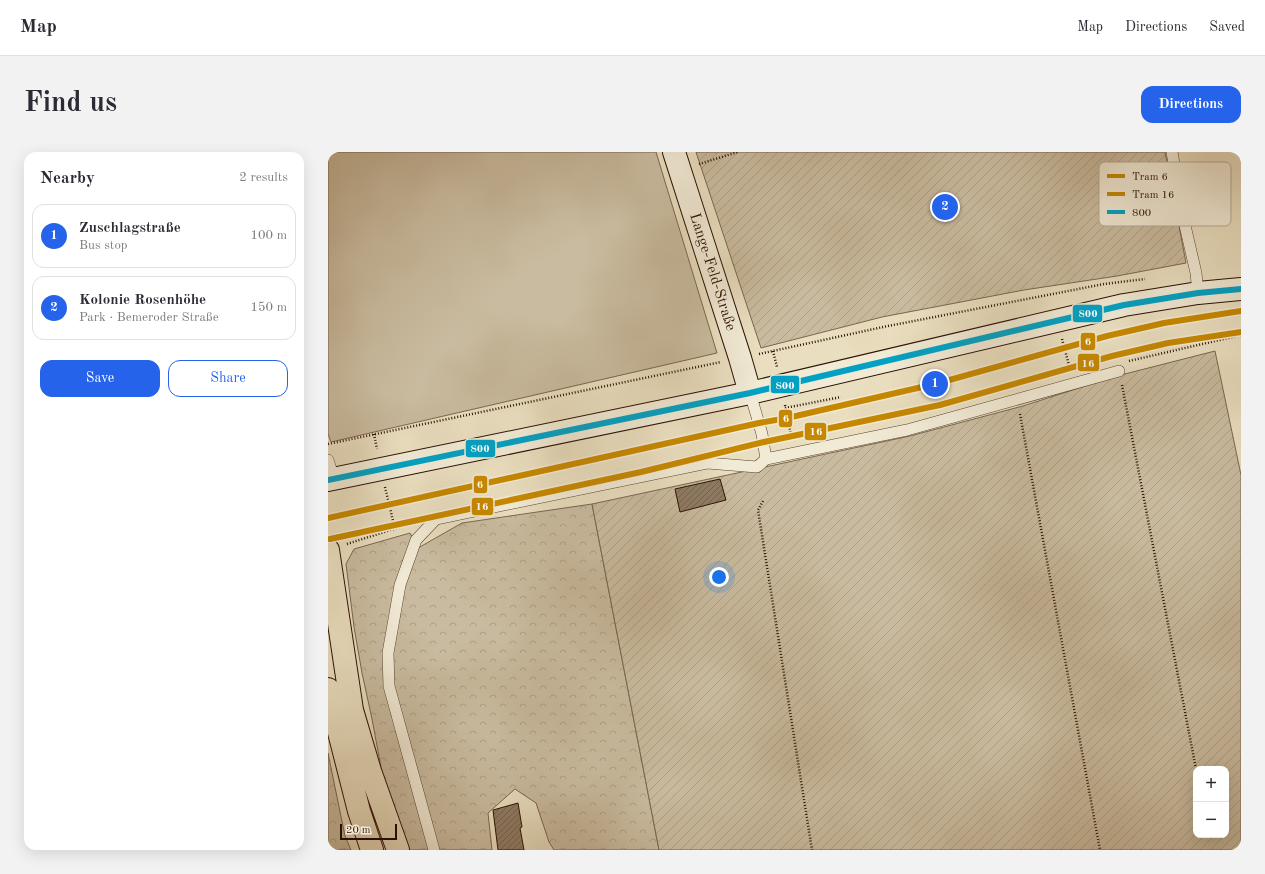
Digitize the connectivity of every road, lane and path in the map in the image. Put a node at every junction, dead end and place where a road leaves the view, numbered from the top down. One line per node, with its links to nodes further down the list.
1 (738, 152): 3 (path)
2 (1172, 152): 4 (lane)
3 (676, 161): 10 (main road, Lange-Feld-Straße)
4 (1174, 162)
5 (1185, 226): 8 (lane)
6 (1147, 279): 10 (path)
7 (1241, 289): 8 (main road)
8 (1198, 293): 12 (main road)
9 (1241, 335): 11 (path)
10 (740, 358): 12 (main road, Lange-Feld-Straße); 18 (path)
11 (1119, 371): 14 (lane); 25 (path)
12 (750, 393): 19 (lane); 20 (main road)
13 (841, 397): 15 (path)
14 (1017, 400): 19 (lane); 30 (path)
15 (785, 408)
16 (849, 424): 17 (path)
17 (791, 436)
18 (328, 444)
19 (766, 459): 22 (lane)
20 (330, 473)
21 (763, 501): 29 (path)
22 (436, 519): 23 (path); 28 (lane)
23 (328, 550): 27 (highway)
24 (328, 689): 26 (highway)
25 (1195, 766)
26 (372, 850)
27 (398, 850)
28 (434, 850)
29 (812, 850)
30 (1100, 850)

